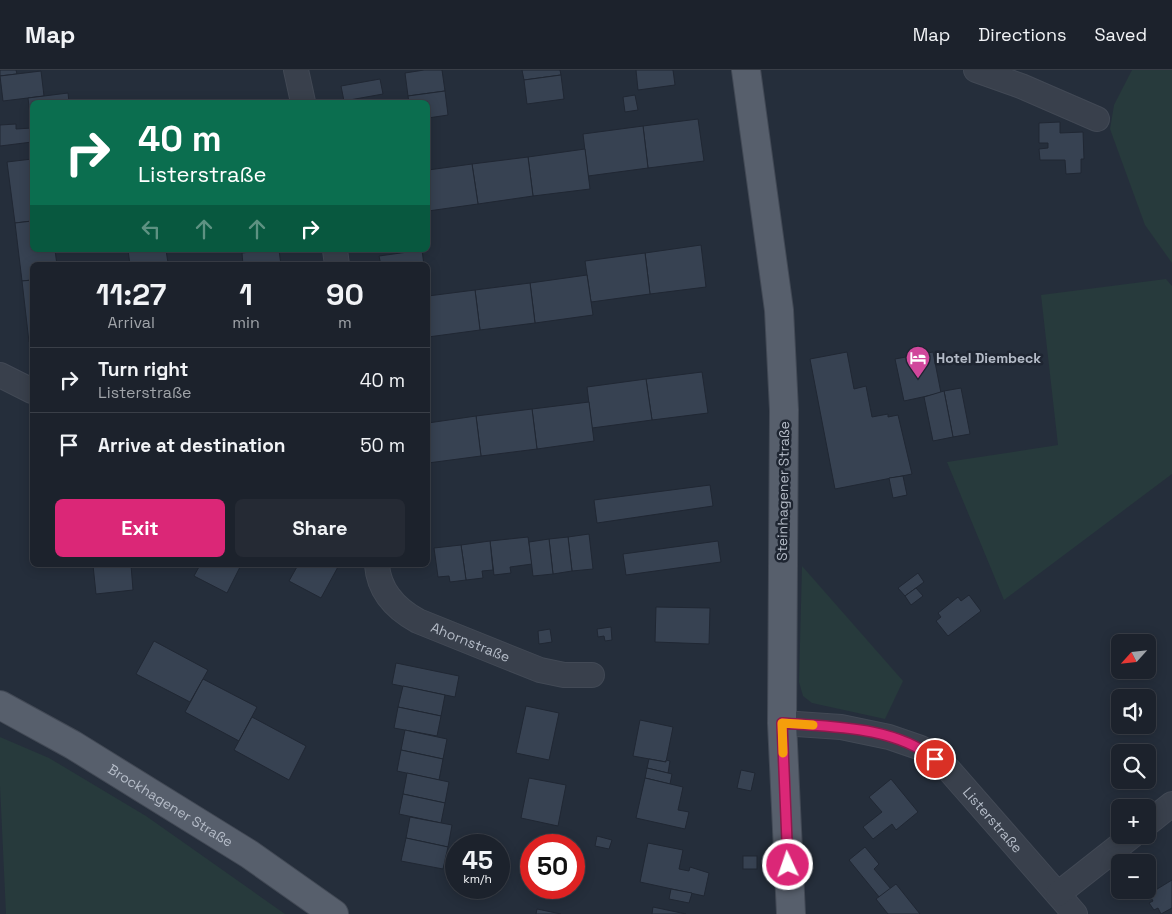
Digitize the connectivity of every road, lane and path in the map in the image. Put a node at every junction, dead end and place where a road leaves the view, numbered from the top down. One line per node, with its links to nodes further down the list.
1 (296, 70): 4 (street)
2 (746, 70): 11 (main road, Steinhagener Straße)
3 (976, 70): 5 (street)
4 (303, 100)
5 (1097, 119)
6 (0, 375): 7 (street)
7 (30, 390)
8 (378, 567): 9 (street, Ahornstraße)
9 (592, 675)
10 (0, 704): 16 (main road, Brockhagener Straße)
11 (782, 723): 15 (street, Listerstraße); 17 (main road, Steinhagener Straße)
12 (1172, 804): 13 (street)
13 (1156, 817)
14 (1122, 844): 15 (street)
15 (1058, 894): 18 (street, Listerstraße)
16 (334, 914)
17 (791, 914)
18 (1075, 914)

